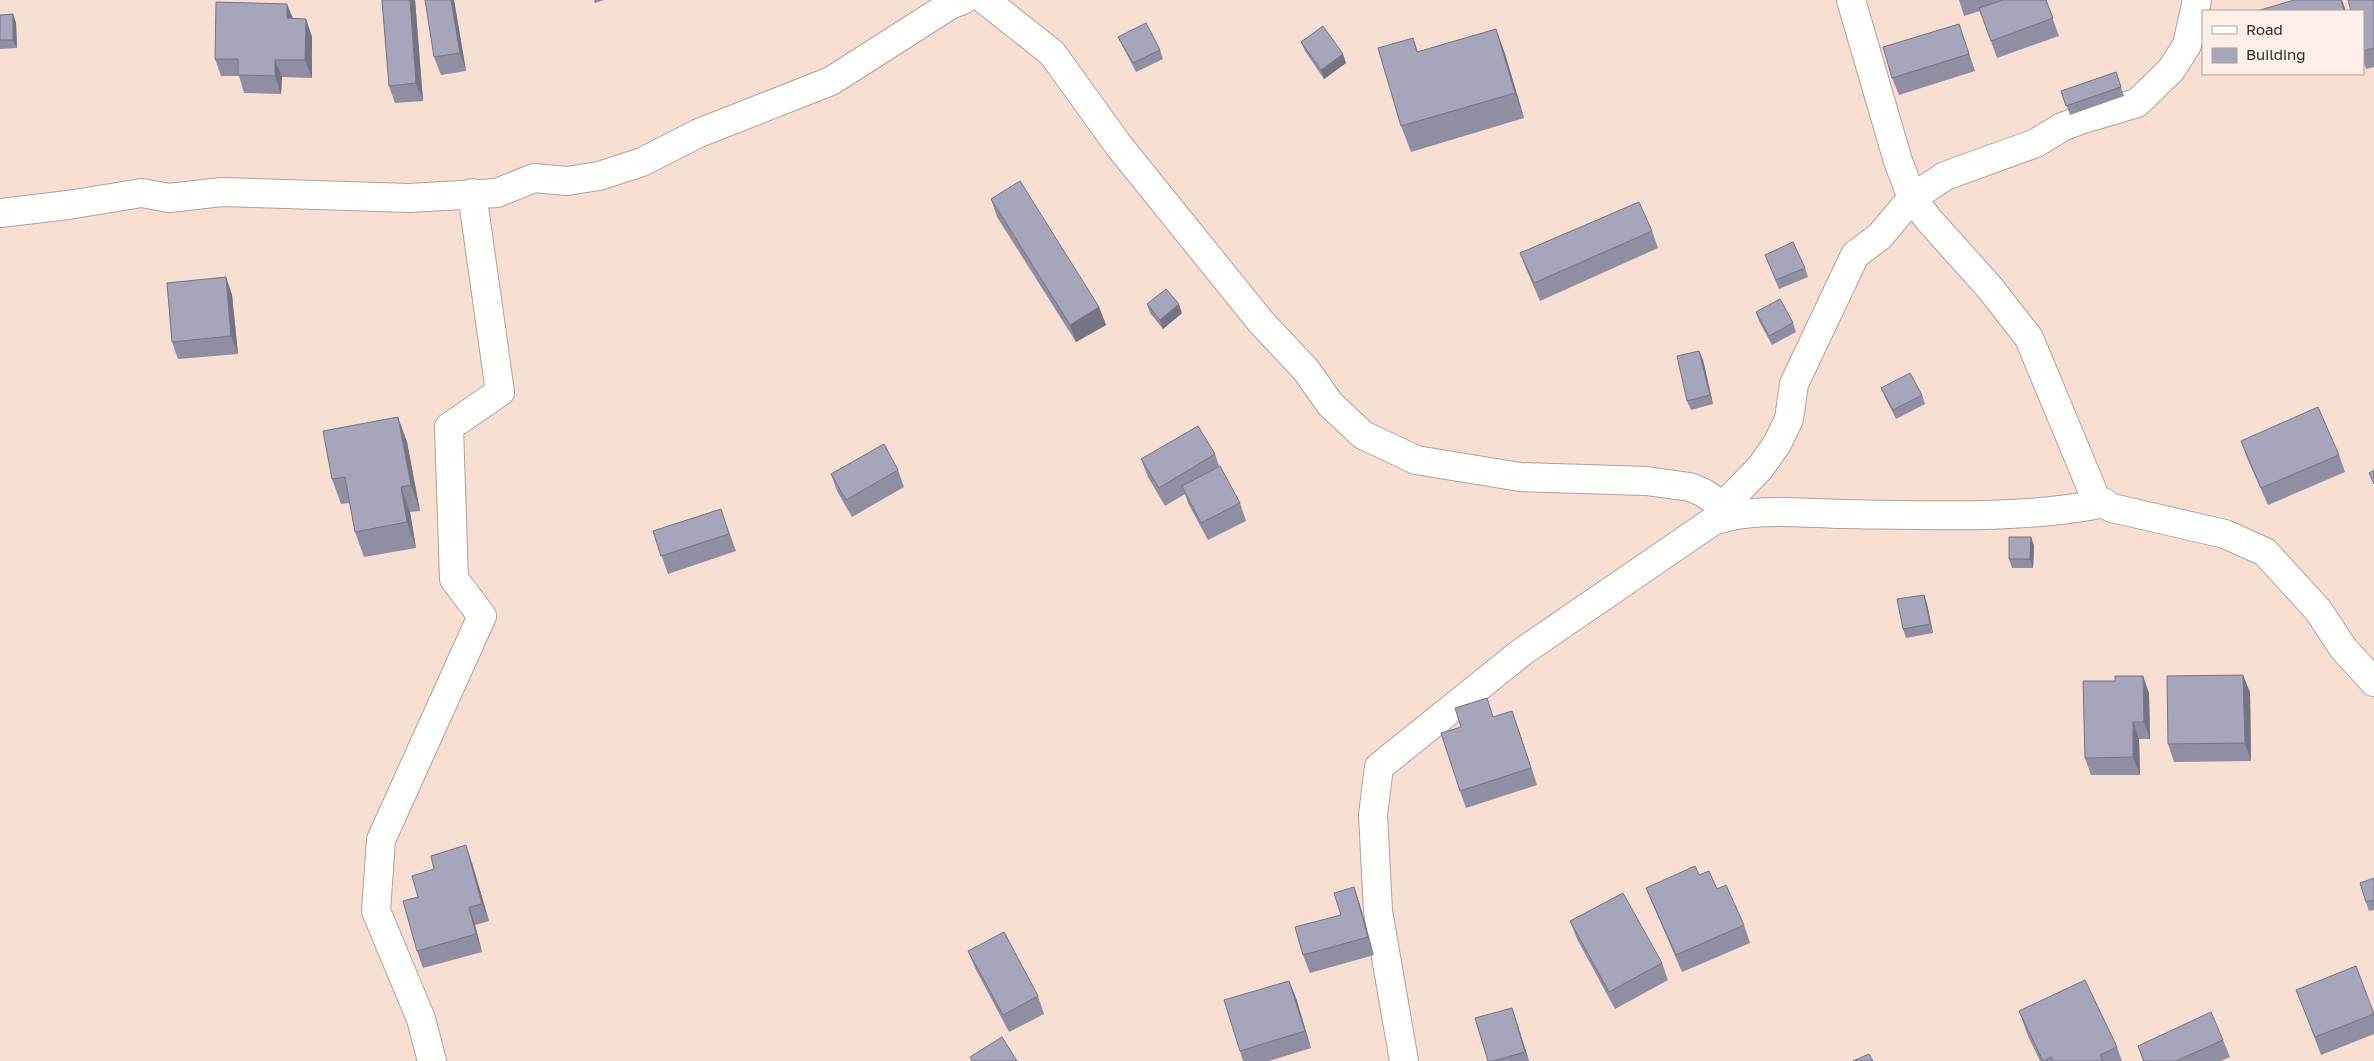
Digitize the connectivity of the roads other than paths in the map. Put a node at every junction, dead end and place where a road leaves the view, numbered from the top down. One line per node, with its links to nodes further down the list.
1 (963, 0): 5 (street)
2 (986, 0): 9 (street)
3 (1851, 0): 6 (street)
4 (2197, 0): 6 (street)
5 (472, 193): 7 (street); 11 (street)
6 (1912, 198): 8 (street); 9 (street)
7 (0, 213)
8 (2105, 503): 9 (street); 10 (street)
9 (1726, 511): 12 (street)
10 (2374, 682)
11 (432, 1061)
12 (1404, 1061)

